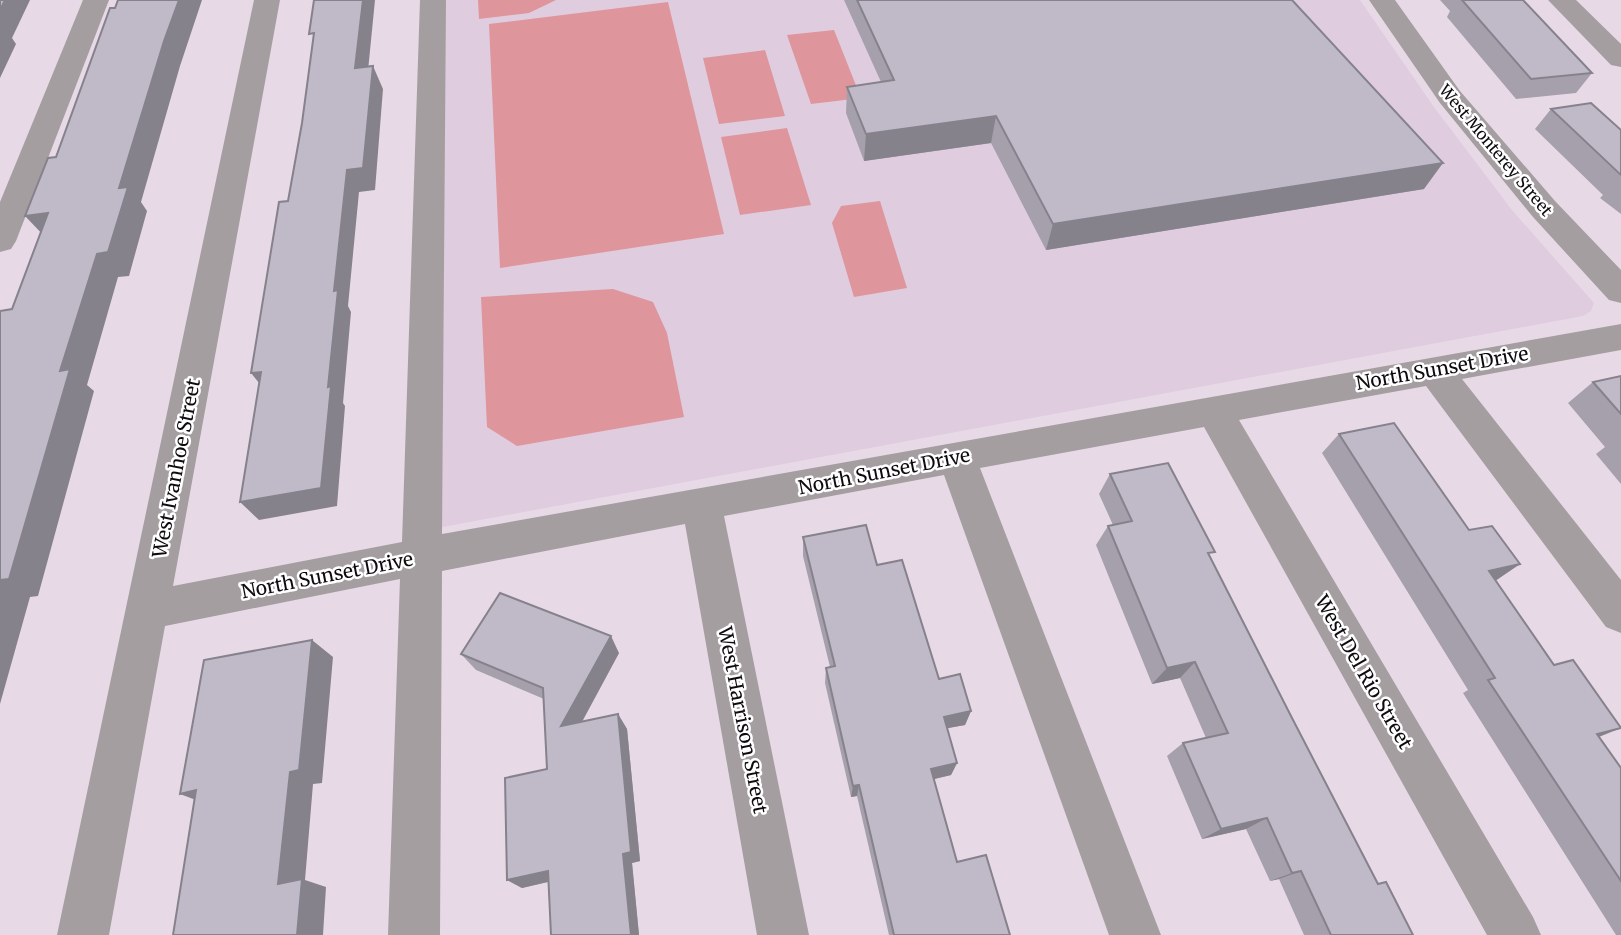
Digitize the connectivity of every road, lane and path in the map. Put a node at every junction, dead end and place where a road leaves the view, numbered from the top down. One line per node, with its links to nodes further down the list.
1 (96, 0): 7 (street)
2 (267, 0): 15 (street, West Ivanhoe Street)
3 (433, 0): 14 (street)
4 (1382, 0): 8 (street, West Monterey Street)
5 (1561, 0): 6 (street)
6 (1621, 59)
7 (0, 241)
8 (1621, 292)
9 (1621, 337): 10 (street, North Sunset Drive)
10 (1434, 370): 11 (street, North Sunset Drive); 16 (street)
11 (1213, 409): 12 (street, North Sunset Drive); 21 (street, West Del Rio Street)
12 (957, 457): 13 (street, North Sunset Drive); 20 (street)
13 (702, 505): 14 (street, North Sunset Drive); 19 (street, West Harrison Street)
14 (420, 556): 15 (street, North Sunset Drive); 18 (street)
15 (149, 610): 17 (street, West Ivanhoe Street)
16 (1621, 613)
17 (83, 935)
18 (414, 935)
19 (783, 935)
20 (1135, 935)
21 (1515, 935)

